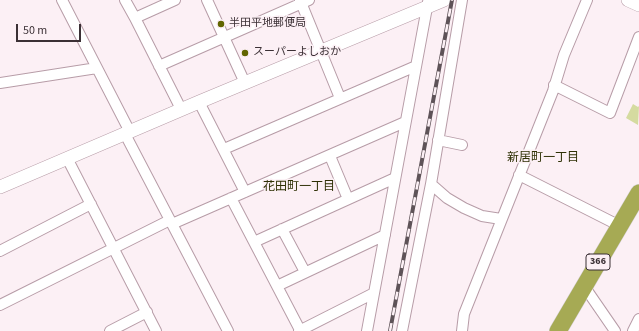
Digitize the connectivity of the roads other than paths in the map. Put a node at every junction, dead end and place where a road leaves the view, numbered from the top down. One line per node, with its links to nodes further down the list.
1 (62, 0): 18 (street)
2 (125, 0): 12 (street)
3 (175, 0): 12 (street)
4 (207, 0): 13 (street)
5 (444, 0): 10 (street)
6 (462, 0): 27 (street)
7 (587, 0): 21 (street)
8 (628, 0): 11 (street)
9 (303, 1): 13 (street); 15 (street)
10 (428, 3): 15 (street); 17 (street)
11 (639, 5)
12 (135, 18): 16 (street)
13 (224, 37): 16 (street); 19 (street)
14 (639, 37): 21 (street)
15 (321, 52): 19 (street); 22 (street)
16 (159, 66): 24 (street)
17 (416, 66): 22 (street); 25 (street)
18 (97, 68): 20 (street); 26 (street)
19 (244, 83): 23 (street)
20 (0, 84)
21 (554, 86): 32 (street)
22 (340, 98): 29 (street)
23 (199, 102): 24 (street); 29 (street)
24 (181, 109): 26 (street)
25 (405, 122): 30 (street); 33 (street)
26 (128, 133): 31 (street); 42 (street)
27 (438, 140): 28 (street); 34 (street)
28 (462, 145)
29 (224, 149): 36 (street)
30 (330, 156): 36 (street); 39 (street)
31 (67, 158): 35 (street); 40 (street)
32 (519, 175): 41 (street); 43 (street)
33 (395, 178): 39 (street); 45 (street)
34 (430, 184): 41 (street); 61 (street)
35 (0, 187)
36 (245, 192): 38 (street)
37 (639, 193): 43 (highway, 366)
38 (231, 198): 42 (street); 46 (street)
39 (348, 199): 44 (street)
40 (91, 204): 47 (street); 48 (street)
41 (501, 219): 62 (street)
42 (171, 222): 47 (street); 58 (street)
43 (620, 226): 51 (highway, 366)
44 (282, 229): 46 (street); 49 (street)
45 (385, 235): 49 (street); 52 (street)
46 (254, 242): 50 (street)
47 (114, 248): 53 (street); 54 (street)
48 (0, 251)
49 (305, 272): 50 (street)
50 (277, 286): 59 (street)
51 (584, 286): 63 (highway, 366); 64 (street)
52 (374, 293): 59 (street); 60 (street)
53 (0, 305)
54 (147, 312): 56 (street); 57 (street)
55 (639, 319): 65 (street)
56 (110, 331)
57 (156, 331)
58 (228, 331)
59 (300, 331)
60 (367, 331)
61 (402, 331)
62 (462, 331)
63 (558, 331)
64 (615, 331)
65 (633, 331)

